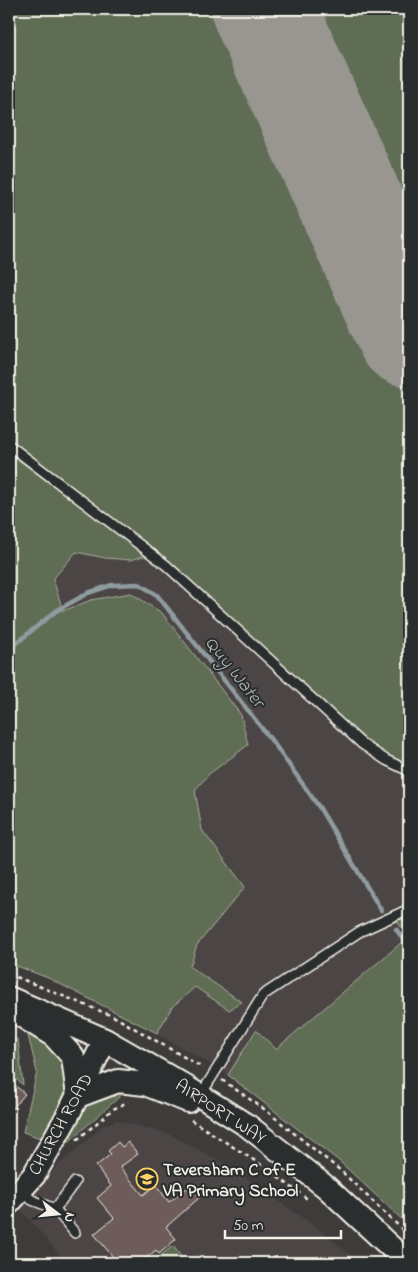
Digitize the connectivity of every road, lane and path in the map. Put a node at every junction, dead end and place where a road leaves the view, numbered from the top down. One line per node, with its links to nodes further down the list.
1 (9, 444): 2 (lane)
2 (409, 772)
3 (409, 909): 8 (lane)
4 (9, 998): 6 (street, AIRPORT WAY)
5 (9, 1008): 7 (street)
6 (105, 1040): 7 (street, CHURCH ROAD); 8 (street, AIRPORT WAY)
7 (78, 1096): 11 (street); 14 (street, CHURCH ROAD)
8 (200, 1096): 11 (street, AIRPORT WAY)
9 (132, 1100): 12 (path)
10 (185, 1116): 15 (path)
11 (248, 1126): 18 (street, AIRPORT WAY)
12 (72, 1144)
13 (74, 1182): 16 (lane)
14 (14, 1196): 16 (lane)
15 (318, 1206)
16 (55, 1210): 17 (lane)
17 (75, 1233)
18 (408, 1263)

